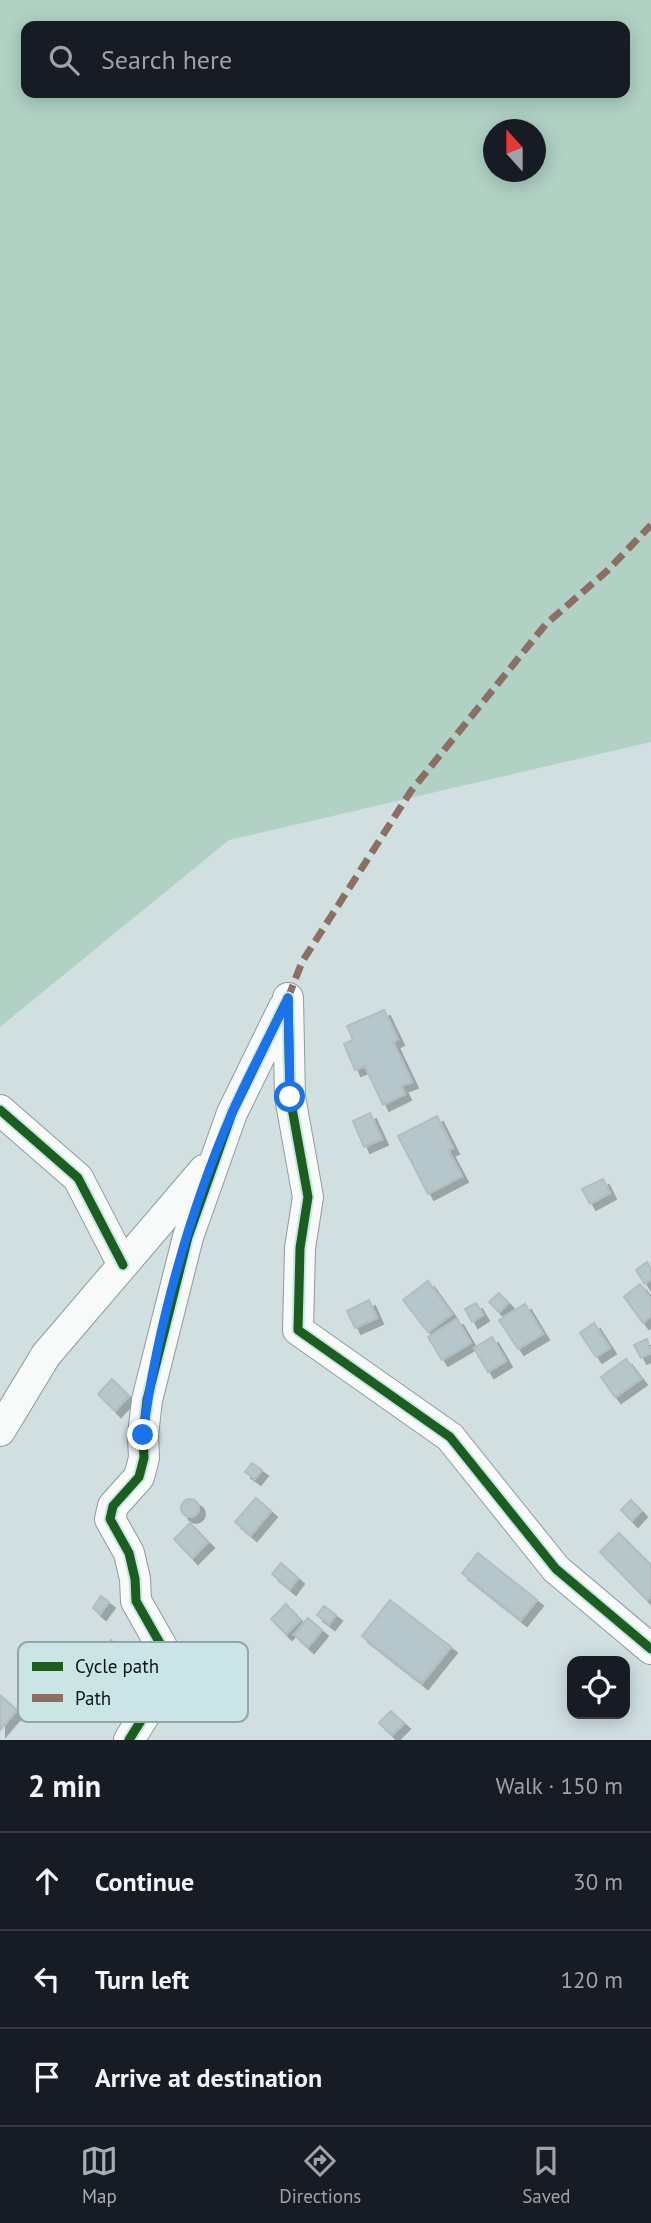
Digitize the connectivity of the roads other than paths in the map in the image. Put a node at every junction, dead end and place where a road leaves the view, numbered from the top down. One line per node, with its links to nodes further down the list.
1 (0, 1110): 3 (street)
2 (216, 1156): 3 (street); 5 (street); 6 (street)
3 (123, 1265): 4 (street)
4 (0, 1431)
5 (159, 1642)
6 (651, 1649)
7 (140, 1722): 8 (street)
8 (129, 1740)

